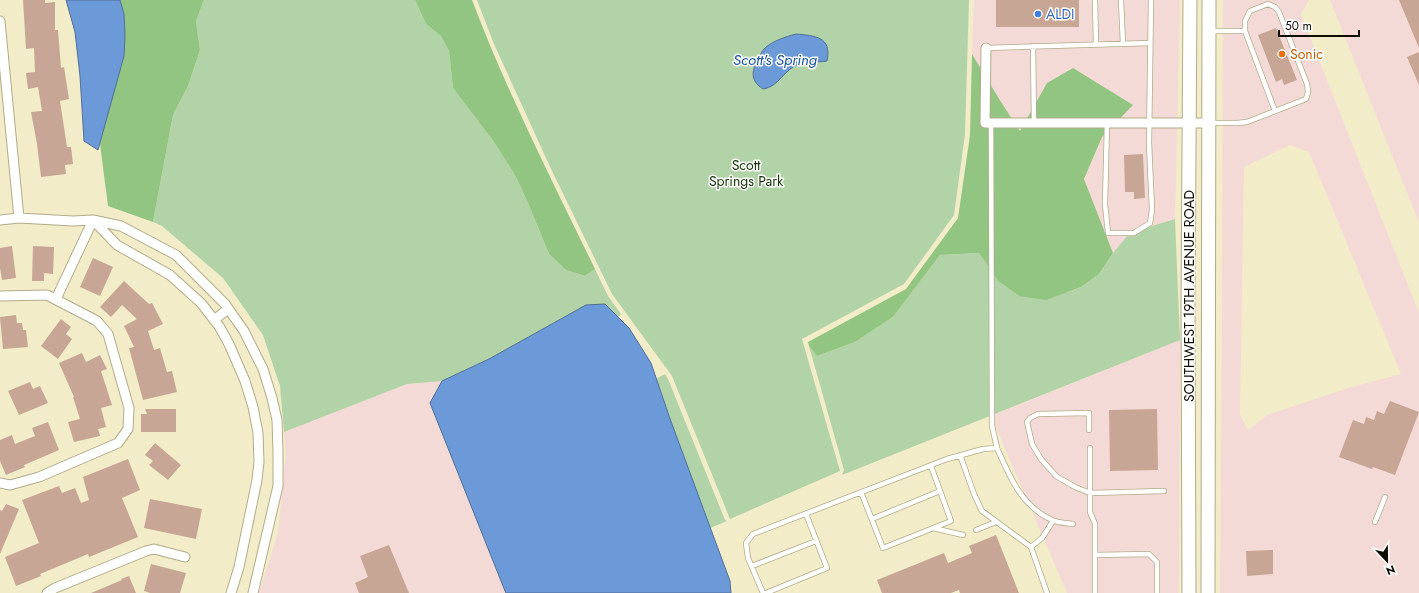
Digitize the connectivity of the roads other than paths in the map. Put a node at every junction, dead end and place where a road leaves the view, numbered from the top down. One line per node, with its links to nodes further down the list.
1 (1095, 0): 11 (lane)
2 (1121, 0): 9 (lane)
3 (1150, 0): 10 (lane)
4 (1190, 0): 20 (main road, SOUTHWEST 19TH AVENUE ROAD)
5 (1209, 0): 7 (main road, SOUTHWEST 19TH AVENUE ROAD)
6 (0, 21): 15 (street)
7 (1209, 31): 8 (lane); 21 (main road, SOUTHWEST 19TH AVENUE ROAD)
8 (1245, 31): 14 (lane); 14 (lane)
9 (1123, 44): 10 (lane); 11 (lane)
10 (1150, 44): 19 (lane)
11 (1096, 45): 12 (lane)
12 (1033, 46): 13 (lane); 17 (lane)
13 (986, 48): 16 (street)
14 (1275, 111): 21 (lane)
15 (4, 116): 22 (street)
16 (991, 123): 17 (street); 30 (lane)
17 (1034, 123): 18 (street)
18 (1107, 123): 19 (street); 19 (lane)
19 (1149, 123): 20 (street)
20 (1190, 123): 21 (street); 62 (main road, SOUTHWEST 19TH AVENUE ROAD)
21 (1210, 123): 63 (main road, SOUTHWEST 19TH AVENUE ROAD)
22 (19, 218): 23 (street); 24 (street)
23 (0, 220)
24 (93, 220): 26 (street); 27 (street); 28 (street)
25 (0, 296): 26 (street)
26 (56, 298): 34 (street)
27 (228, 309): 28 (street); 56 (street)
28 (214, 320): 55 (street)
29 (1090, 430): 38 (lane)
30 (997, 448): 32 (lane); 42 (lane)
31 (1090, 448): 38 (lane)
32 (960, 455): 33 (lane); 43 (lane)
33 (931, 466): 35 (lane); 37 (lane)
34 (0, 483)
35 (940, 491): 41 (lane); 46 (lane)
36 (1164, 491): 38 (lane)
37 (861, 492): 40 (lane); 41 (lane)
38 (1090, 492): 51 (lane)
39 (1385, 497): 44 (lane)
40 (806, 514): 49 (lane); 53 (lane)
41 (872, 519): 46 (lane)
42 (1053, 521): 45 (lane); 50 (lane)
43 (996, 522): 47 (lane); 50 (lane)
44 (1375, 522)
45 (1073, 524)
46 (933, 528): 48 (lane)
47 (976, 530)
48 (963, 535)
49 (816, 541): 53 (lane); 58 (lane)
50 (1031, 547): 59 (lane)
51 (1095, 555): 60 (lane); 61 (lane)
52 (185, 557): 54 (street)
53 (752, 566): 57 (lane)
54 (47, 593)
55 (231, 593)
56 (253, 593)
57 (763, 593)
58 (766, 593)
59 (1047, 593)
60 (1095, 593)
61 (1157, 593)
62 (1189, 593)
63 (1208, 593)

